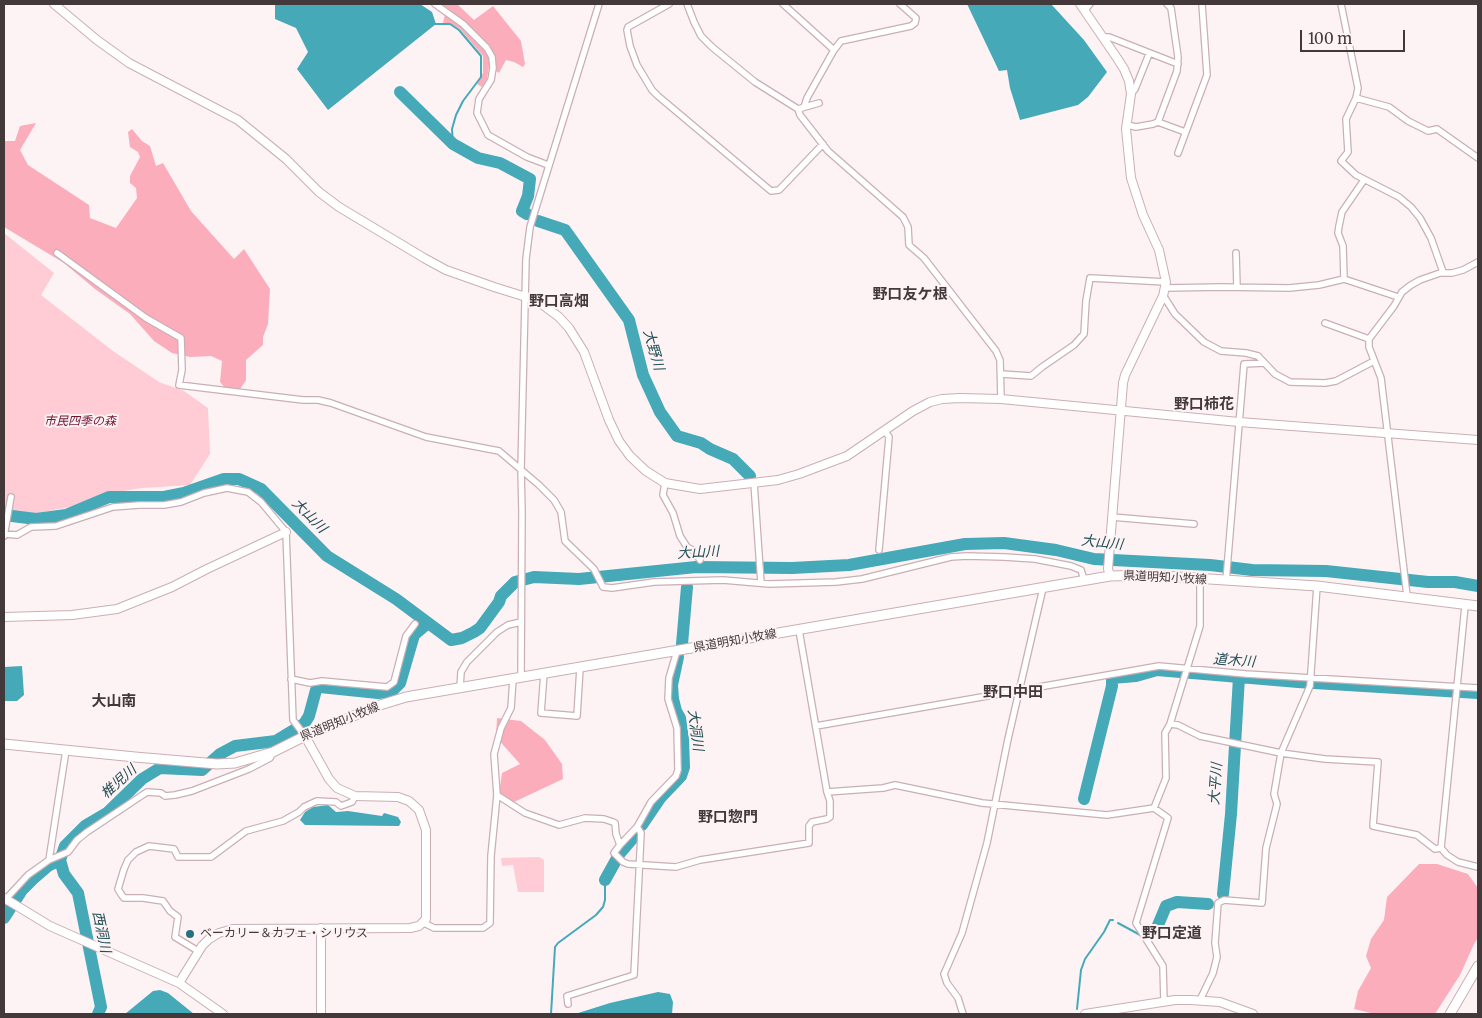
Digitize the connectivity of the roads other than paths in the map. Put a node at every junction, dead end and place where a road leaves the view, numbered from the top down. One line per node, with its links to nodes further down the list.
1 (54, 4): 35 (street)
2 (435, 4): 26 (street)
3 (599, 4): 26 (street)
4 (669, 4): 23 (street)
5 (687, 4): 19 (street)
6 (783, 4): 13 (street)
7 (900, 4): 13 (street)
8 (1167, 4): 15 (street)
9 (1202, 4): 22 (street)
10 (1341, 4): 17 (street)
11 (1085, 6): 12 (street)
12 (1103, 37): 14 (street); 16 (street)
13 (834, 50): 19 (street)
14 (1149, 54): 15 (street); 16 (street)
15 (1178, 64): 20 (street)
16 (1131, 94): 21 (street)
17 (1356, 98): 25 (street); 27 (street)
18 (819, 103): 19 (street)
19 (801, 108): 23 (street)
20 (1158, 122): 21 (street); 22 (street)
21 (1127, 124): 34 (street)
22 (1185, 132): 24 (street)
23 (823, 144): 41 (street)
24 (1178, 153)
25 (1478, 158)
26 (548, 166): 35 (street)
27 (1364, 180): 31 (street); 32 (street)
28 (57, 253): 48 (street)
29 (1236, 253): 33 (street)
30 (1478, 262): 31 (street)
31 (1443, 272): 36 (street)
32 (1344, 279): 33 (street); 36 (street)
33 (1237, 287): 34 (street)
34 (1165, 288): 40 (street); 41 (street); 43 (street)
35 (526, 297): 48 (street); 49 (street)
36 (1398, 297): 38 (street)
37 (1325, 323): 38 (street)
38 (1369, 339): 39 (street)
39 (1374, 362): 40 (street); 46 (street)
40 (1264, 363): 44 (street)
41 (1001, 374): 42 (street)
42 (1001, 399): 43 (street); 45 (street)
43 (1120, 410): 44 (street); 52 (street)
44 (1239, 422): 46 (street); 59 (street)
45 (885, 431): 50 (street); 56 (street)
46 (1388, 433): 47 (street); 65 (street)
47 (1478, 440)
48 (521, 469): 60 (street); 69 (street)
49 (665, 483): 50 (street); 57 (street)
50 (754, 483): 60 (street)
51 (11, 497): 55 (street)
52 (1112, 521): 53 (street); 58 (street)
53 (1194, 524)
54 (286, 532): 55 (street); 68 (street); 77 (street)
55 (4, 535)
56 (879, 550)
57 (700, 560)
58 (1109, 573): 61 (main road, 県道明知小牧線); 62 (main road, 県道明知小牧線)
59 (1226, 579): 62 (main road, 県道明知小牧線); 63 (main road, 県道明知小牧線)
60 (761, 580): 61 (street)
61 (1084, 580): 64 (main road, 県道明知小牧線)
62 (1200, 580): 74 (street)
63 (1318, 586): 65 (main road, 県道明知小牧線); 78 (street)
64 (1043, 588): 71 (main road, 県道明知小牧線); 82 (street)
65 (1407, 592): 66 (main road, 県道明知小牧線)
66 (1464, 606): 67 (main road, 県道明知小牧線); 81 (street)
67 (1478, 606)
68 (4, 617)
69 (521, 622): 76 (street); 79 (street)
70 (414, 624): 77 (street)
71 (799, 630): 72 (main road, 県道明知小牧線); 84 (street)
72 (677, 651): 73 (main road, 県道明知小牧線); 95 (street)
73 (580, 668): 75 (main road, 県道明知小牧線); 75 (street)
74 (1187, 668): 78 (street); 82 (street); 83 (street)
75 (544, 673): 76 (main road, 県道明知小牧線)
76 (517, 678): 79 (main road, 県道明知小牧線); 91 (street)
77 (292, 679): 85 (street)
78 (1310, 681): 81 (street); 89 (street)
79 (460, 688): 85 (main road, 県道明知小牧線)
80 (1478, 688): 81 (street)
81 (1456, 690): 97 (street)
82 (1019, 691): 84 (street); 93 (street)
83 (1170, 724): 89 (street); 94 (street)
84 (816, 726): 90 (street)
85 (304, 734): 88 (main road, 県道明知小牧線); 92 (street)
86 (4, 744): 87 (main road, 県道明知小牧線)
87 (66, 750): 88 (main road, 県道明知小牧線); 98 (street)
88 (273, 752): 98 (street)
89 (1281, 753): 97 (street); 107 (street)
90 (827, 792): 93 (street); 99 (street)
91 (497, 795): 96 (street); 102 (street)
92 (355, 796): 102 (street); 104 (street)
93 (994, 803): 94 (street); 112 (street)
94 (1154, 808): 108 (street)
95 (636, 827): 96 (street); 99 (street)
96 (620, 845): 99 (street)
97 (1441, 848): 100 (street)
98 (49, 860): 101 (street)
99 (639, 864): 109 (street)
100 (1478, 866)
101 (5, 900): 106 (street)
102 (424, 922): 103 (street)
103 (321, 928): 104 (street); 111 (street)
104 (198, 951): 106 (street)
105 (1478, 966): 115 (main road)
106 (179, 983): 110 (street)
107 (1200, 1000): 108 (street); 114 (street)
108 (1164, 1002): 113 (street)
109 (568, 1004)
110 (223, 1014)
111 (321, 1014)
112 (963, 1014)
113 (1085, 1014)
114 (1253, 1014)
115 (1450, 1014)

